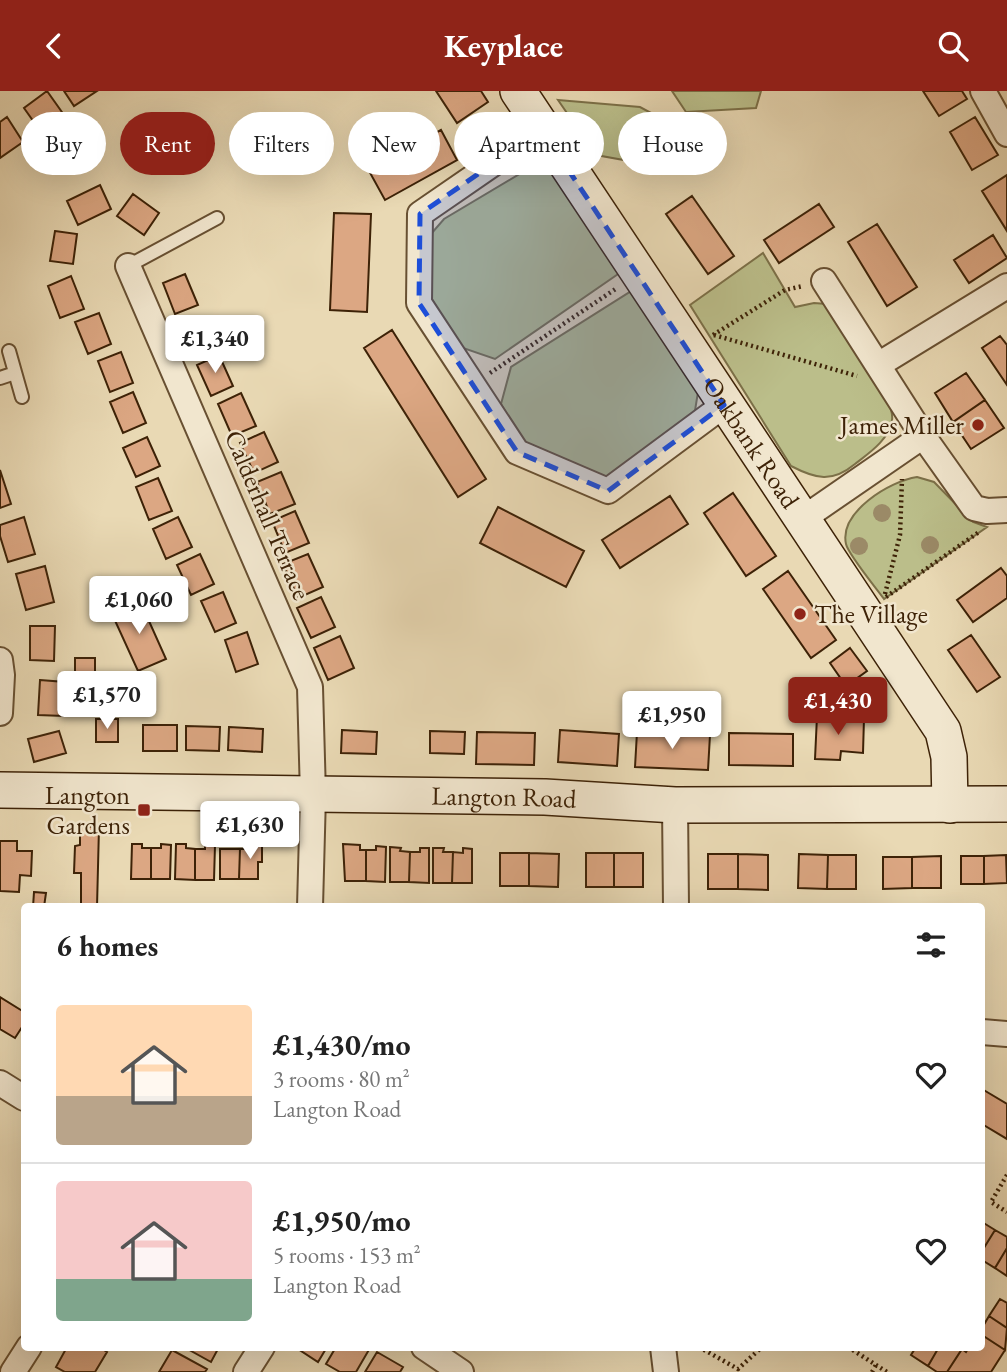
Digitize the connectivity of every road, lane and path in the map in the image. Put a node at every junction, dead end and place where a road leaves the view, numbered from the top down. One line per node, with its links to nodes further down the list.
1 (518, 91): 3 (street, Oakbank Road)
2 (983, 91): 4 (street)
3 (531, 112)
4 (1007, 134)
5 (477, 175): 18 (street)
6 (572, 175): 9 (street, Oakbank Road)
7 (217, 218): 8 (lane)
8 (128, 266): 28 (street, Calderhall Terrace)
9 (638, 274): 12 (street, Oakbank Road); 18 (path)
10 (824, 281): 13 (path); 16 (street)
11 (1007, 286): 16 (street)
12 (670, 322): 13 (path); 20 (street, Oakbank Road)
13 (713, 335): 16 (path)
14 (9, 351): 15 (lane)
15 (15, 373): 17 (lane); 19 (lane)
16 (884, 376): 21 (street)
17 (0, 378)
18 (472, 385): 20 (street)
19 (22, 397)
20 (724, 405): 24 (street, Oakbank Road)
21 (923, 436): 22 (street); 23 (street)
22 (894, 456): 23 (path); 24 (street)
23 (997, 511)
24 (801, 520): 31 (street, Oakbank Road)
25 (0, 660): 26 (street)
26 (0, 713)
27 (0, 790): 28 (street, Langton Road)
28 (313, 795): 30 (street, Langton Road); 32 (street, Calderhall Terrace)
29 (1007, 804): 31 (street, Langton Road)
30 (675, 805): 31 (street, Langton Road); 33 (street)
31 (950, 805)
32 (310, 903)
33 (676, 903)
34 (985, 1032): 35 (street)
35 (1007, 1034)
36 (0, 1083): 37 (street)
37 (21, 1096)
38 (1007, 1175): 39 (path)
39 (1007, 1212)
40 (259, 1351): 47 (street)
41 (430, 1351): 48 (street)
42 (663, 1351): 49 (street)
43 (706, 1351): 44 (path)
44 (758, 1351)
45 (854, 1351): 46 (path)
46 (876, 1366): 50 (path); 51 (path)
47 (246, 1372)
48 (461, 1372)
49 (666, 1372)
50 (872, 1372)
51 (887, 1372)

